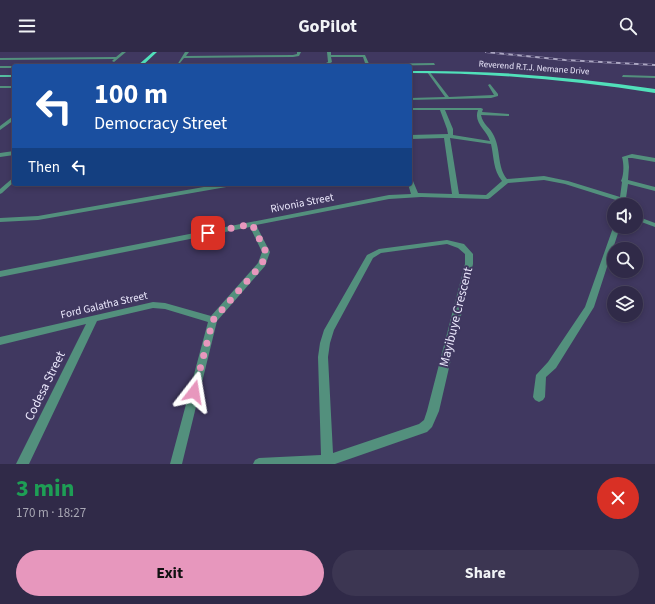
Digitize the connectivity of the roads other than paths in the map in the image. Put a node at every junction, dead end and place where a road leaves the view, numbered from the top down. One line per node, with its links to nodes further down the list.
1 (124, 52): 8 (street)
2 (154, 52): 11 (main road)
3 (187, 52): 9 (street)
4 (299, 52): 9 (street)
5 (329, 54): 13 (street); 14 (street)
6 (6, 55): 7 (street)
7 (0, 58): 8 (street)
8 (117, 58): 10 (street)
9 (183, 58): 12 (street)
10 (110, 64)
11 (142, 64)
12 (178, 64)
13 (325, 64)
14 (367, 64)
15 (434, 64): 16 (lane)
16 (412, 65)
17 (0, 67): 18 (street)
18 (12, 67)
19 (412, 72): 20 (main road, Reverend R.T.J. Nemane Drive)
20 (429, 72): 28 (main road, Reverend R.T.J. Nemane Drive); 30 (street)
21 (0, 76): 22 (street)
22 (12, 76)
23 (622, 76): 24 (street)
24 (655, 77)
25 (490, 85): 30 (street)
26 (0, 87): 27 (street)
27 (12, 87): 29 (street)
28 (655, 91)
29 (0, 93)
30 (448, 98): 31 (street)
31 (412, 99)
32 (412, 109): 33 (street)
33 (442, 109): 34 (street); 38 (street)
34 (480, 113): 35 (street); 40 (street)
35 (507, 115)
36 (12, 119): 37 (street)
37 (0, 128)
38 (449, 136): 39 (street); 40 (street); 52 (street)
39 (412, 137)
40 (494, 143): 45 (street)
41 (12, 153): 42 (street)
42 (0, 155)
43 (655, 160): 46 (street)
44 (12, 181): 50 (street)
45 (506, 181): 52 (street, Rivonia Street); 53 (street)
46 (624, 181): 49 (street); 54 (street)
47 (221, 186): 55 (street)
48 (412, 186): 51 (street)
49 (655, 189)
50 (0, 192)
51 (415, 195): 52 (street, Rivonia Street); 57 (street, Rivonia Street)
52 (456, 196)
53 (608, 198)
54 (622, 198)
55 (0, 220)
56 (643, 221): 58 (street)
57 (252, 224): 60 (street, Rivonia Street); 62 (street)
58 (655, 225)
59 (614, 234): 64 (street)
60 (0, 274)
61 (93, 320): 62 (street, Ford Galatha Street); 63 (street, Ford Galatha Street); 66 (street, Codesa Street)
62 (213, 320): 67 (street)
63 (0, 341)
64 (539, 397)
65 (327, 461): 65 (street, Mayibuye Crescent); 68 (street, Mayibuye Crescent)
66 (22, 464)
67 (176, 464)
68 (259, 464)

